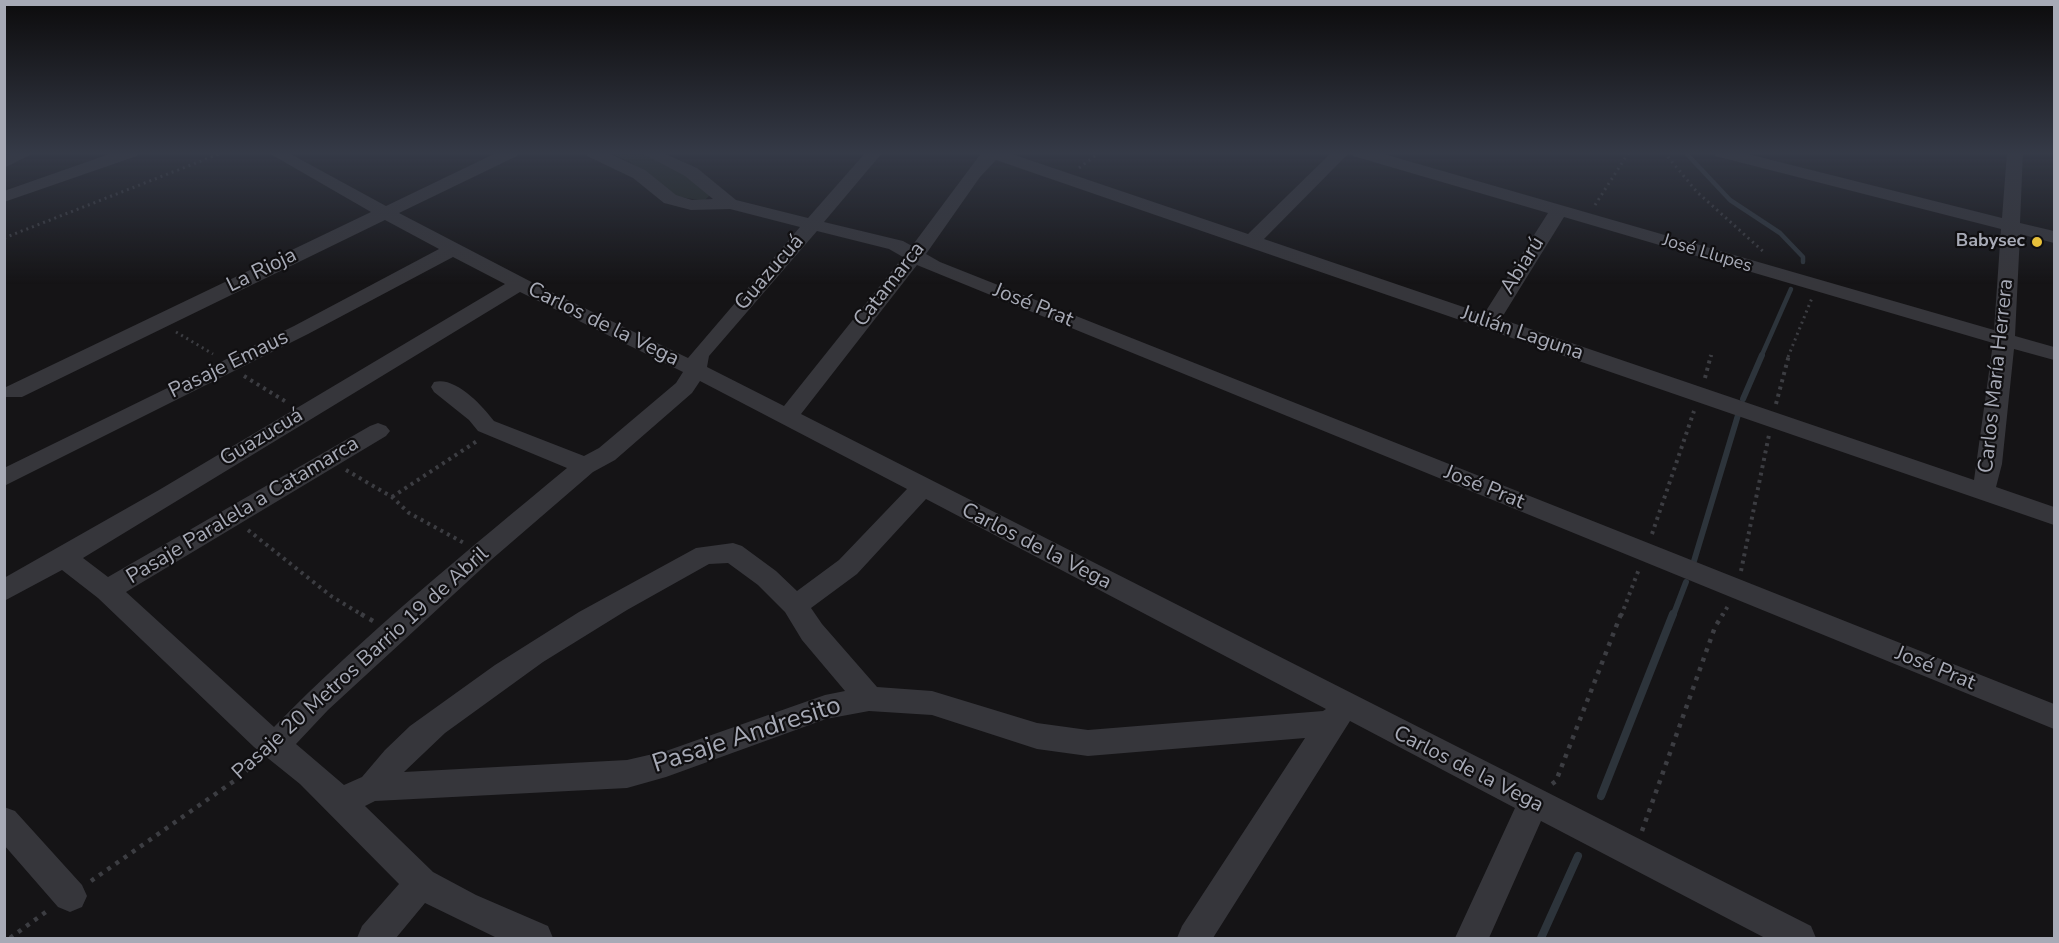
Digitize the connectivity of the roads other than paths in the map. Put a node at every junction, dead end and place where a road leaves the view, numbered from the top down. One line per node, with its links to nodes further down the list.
1 (354, 196): 14 (street, Carlos de la Vega)
2 (419, 196): 14 (street, La Rioja)
3 (666, 196): 12 (street)
4 (720, 196): 12 (street)
5 (836, 196): 15 (street, Guazucuá)
6 (957, 196): 20 (street, Catamarca)
7 (1118, 196): 18 (street, Julián Laguna)
8 (1297, 196): 18 (street)
9 (1512, 196): 13 (street, José Llupes)
10 (1893, 196): 16 (street)
11 (2013, 196): 16 (street, Carlos María Herrera)
12 (730, 204): 15 (street, José Prat)
13 (1559, 210): 22 (street, Abiarú); 23 (street, José Llupes)
14 (384, 213): 19 (street, Carlos de la Vega); 27 (street, La Rioja)
15 (812, 224): 20 (street, José Prat); 25 (street, Guazucuá)
16 (2011, 226): 17 (street); 23 (street, Carlos María Herrera)
17 (2055, 237)
18 (1250, 242): 22 (street, Julián Laguna)
19 (452, 250): 21 (street, Carlos de la Vega); 31 (street, Pasaje Emaus)
20 (915, 255): 28 (street, Catamarca); 41 (street, José Prat)
21 (519, 284): 25 (street, Carlos de la Vega); 35 (street, Guazucuá)
22 (1489, 322): 33 (street, Julián Laguna)
23 (2004, 339): 24 (street, José Llupes); 33 (street, Carlos María Herrera)
24 (2055, 354)
25 (696, 370): 28 (street, Carlos de la Vega); 30 (street, Pasaje 20 Metros Barrio 19 de Abril)
26 (442, 387): 30 (street)
27 (15, 392)
28 (787, 417): 32 (street, Carlos de la Vega)
29 (378, 431): 37 (street, Pasaje Paralela a Catamarca)
30 (585, 466): 42 (street, Pasaje 20 Metros Barrio 19 de Abril)
31 (4, 478)
32 (922, 488): 38 (street); 40 (street, Carlos de la Vega)
33 (1983, 492): 34 (street, Julián Laguna)
34 (2055, 516)
35 (65, 558): 36 (street, Guazucuá); 37 (street)
36 (4, 591)
37 (107, 591): 42 (street)
38 (795, 605): 39 (street); 43 (street)
39 (869, 699): 40 (street, Pasaje Andresito); 43 (street, Pasaje Andresito)
40 (1338, 715): 45 (street, Carlos de la Vega); 52 (street)
41 (2055, 717)
42 (276, 745): 44 (street)
43 (373, 788): 44 (street, Pasaje Andresito)
44 (340, 802): 47 (street)
45 (1533, 804): 49 (street, Carlos de la Vega); 53 (street)
46 (4, 821): 48 (street)
47 (421, 883): 50 (street); 51 (street)
48 (70, 896)
49 (1760, 929): 54 (street, Carlos de la Vega)
50 (374, 939)
51 (536, 939)
52 (1194, 939)
53 (1472, 939)
54 (1799, 939)

